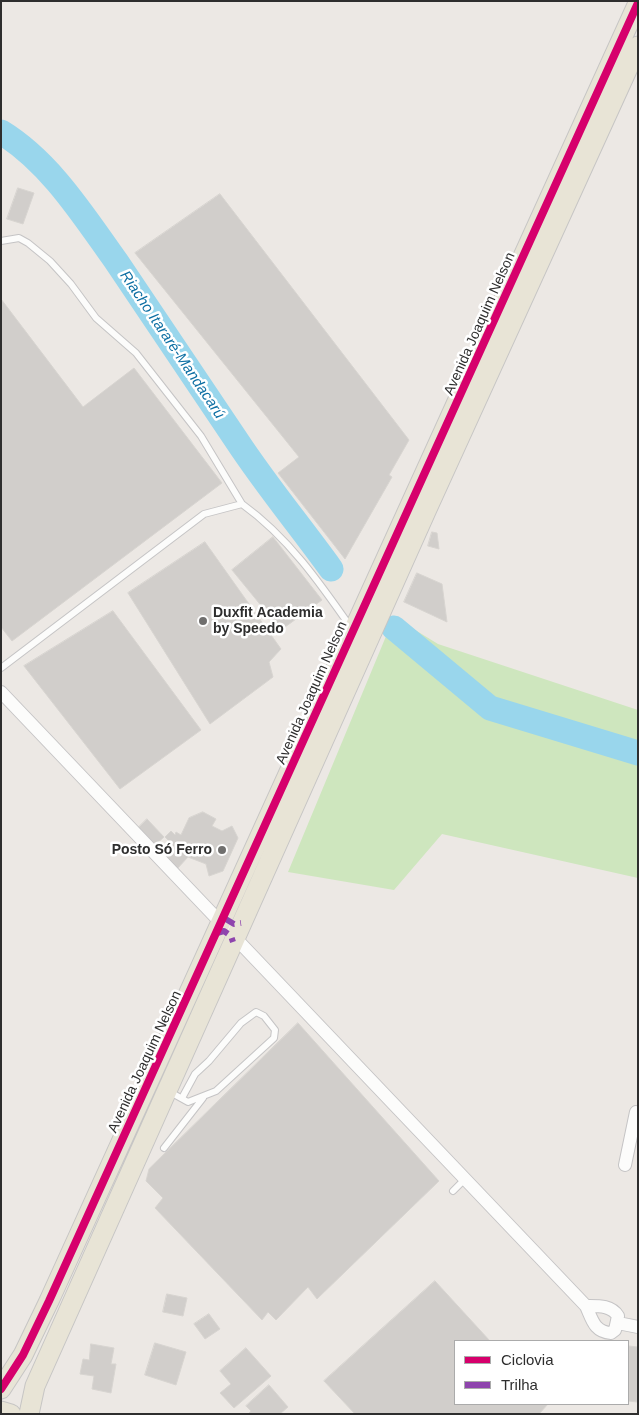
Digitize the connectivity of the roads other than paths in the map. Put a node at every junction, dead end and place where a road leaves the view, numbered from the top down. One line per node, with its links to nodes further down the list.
1 (638, 3): 5 (main road, Avenida Joaquim Nelson)
2 (638, 46): 5 (main road, Avenida Joaquim Nelson)
3 (1, 240): 4 (lane)
4 (242, 504): 7 (lane); 8 (lane)
5 (420, 506): 6 (main road, Avenida Joaquim Nelson)
6 (402, 545): 7 (main road, Avenida Joaquim Nelson); 11 (main road, Avenida Joaquim Nelson)
7 (354, 632): 10 (main road, Avenida Joaquim Nelson)
8 (1, 668)
9 (1, 692): 10 (street)
10 (222, 922): 11 (street); 22 (main road, Avenida Joaquim Nelson)
11 (235, 937): 12 (main road, Avenida Joaquim Nelson); 17 (street)
12 (174, 1094): 13 (lane); 13 (lane); 25 (main road, Avenida Joaquim Nelson)
13 (203, 1098): 15 (lane)
14 (637, 1108): 16 (street)
15 (164, 1148)
16 (625, 1165)
17 (465, 1178): 18 (lane); 19 (street)
18 (453, 1191)
19 (586, 1306): 20 (street); 20 (street)
20 (618, 1323): 21 (street)
21 (638, 1327)
22 (2, 1388)
23 (1, 1411): 24 (main road)
24 (11, 1414)
25 (29, 1414)

